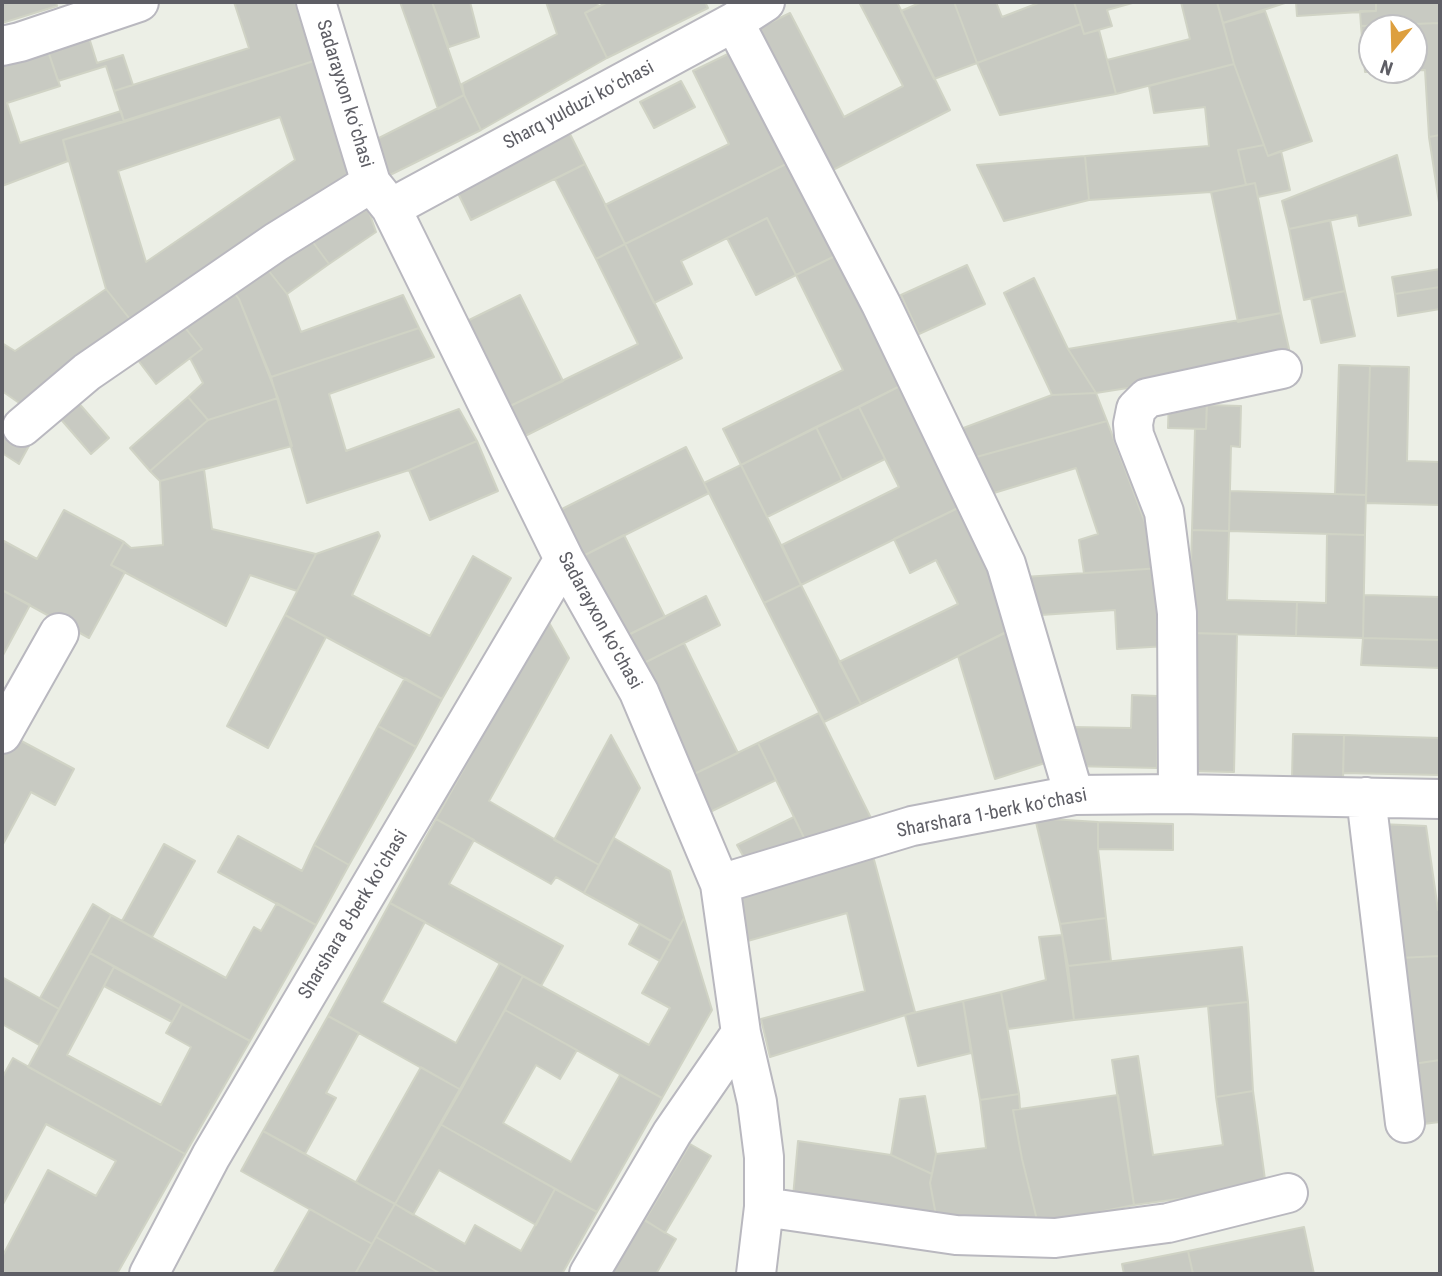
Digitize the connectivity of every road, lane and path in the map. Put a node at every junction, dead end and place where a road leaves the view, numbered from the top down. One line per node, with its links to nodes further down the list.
1 (139, 2): 4 (street)
2 (316, 2): 5 (street, Sadarayxon koʻchasi)
3 (749, 12): 5 (street, Sharq yulduzi koʻchasi); 11 (street)
4 (2, 46)
5 (381, 196): 7 (street, Sharq yulduzi koʻchasi); 8 (street, Sadarayxon koʻchasi)
6 (1282, 369): 12 (street)
7 (22, 427)
8 (564, 559): 15 (street, Sadarayxon koʻchasi); 20 (street, Sharshara 8-berk koʻchasi)
9 (59, 633): 10 (street)
10 (2, 734)
11 (1074, 794): 12 (street, Sharshara 1-berk koʻchasi); 15 (street, Sharshara 1-berk koʻchasi)
12 (1178, 794): 13 (street, Sharshara 1-berk koʻchasi)
13 (1366, 797): 14 (street, Sharshara 1-berk koʻchasi); 17 (street)
14 (1440, 799)
15 (720, 884): 16 (street, Sadarayxon koʻchasi)
16 (741, 1033): 19 (street, Sadarayxon koʻchasi); 21 (street)
17 (1405, 1124)
18 (1288, 1193): 19 (street)
19 (764, 1207): 22 (street, Sadarayxon koʻchasi)
20 (149, 1274)
21 (589, 1274)
22 (756, 1274)

